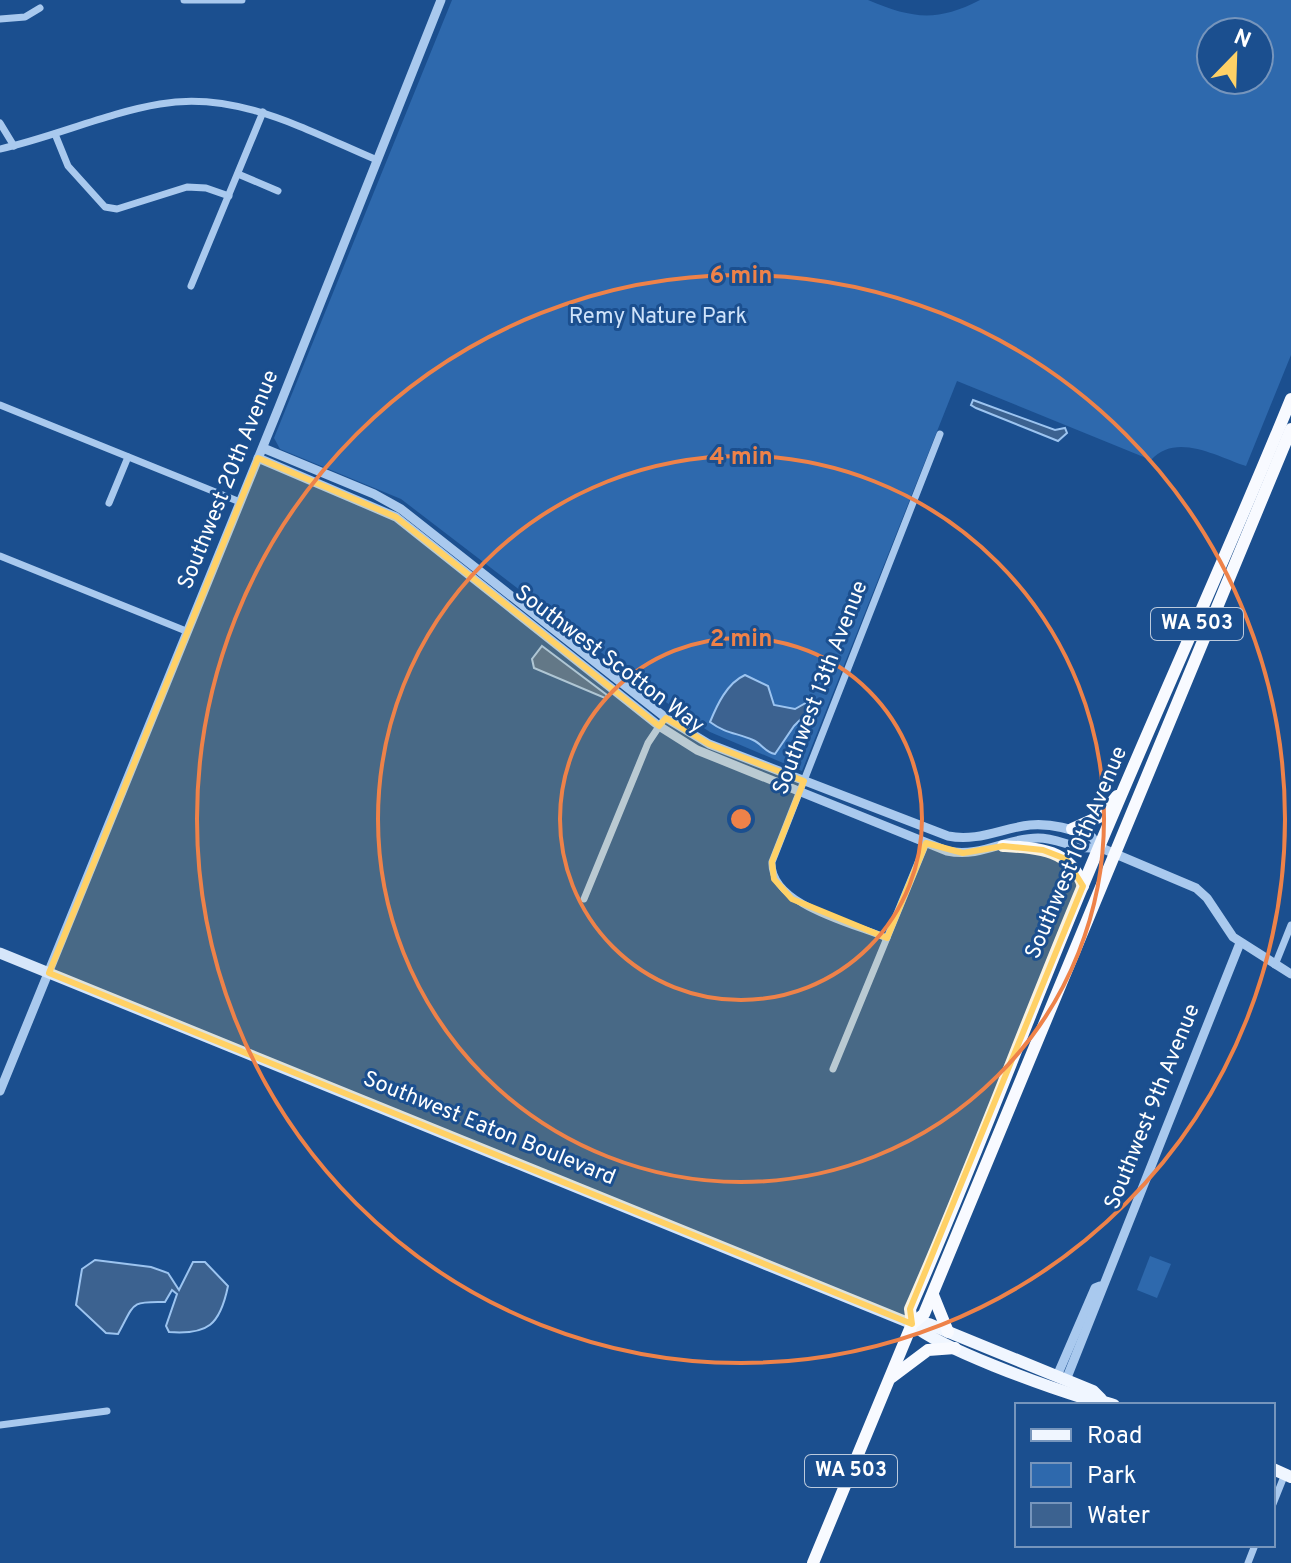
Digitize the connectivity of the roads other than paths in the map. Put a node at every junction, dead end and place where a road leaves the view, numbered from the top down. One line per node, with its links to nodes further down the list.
1 (184, 0): 2 (street)
2 (242, 0)
3 (441, 0): 11 (street, Southwest 20th Avenue)
4 (40, 8): 5 (street)
5 (0, 19)
6 (263, 112): 8 (street); 11 (street); 12 (street)
7 (0, 123): 9 (street)
8 (55, 134): 9 (street); 14 (street)
9 (14, 146): 10 (street)
10 (0, 149)
11 (377, 160): 20 (street, Southwest 20th Avenue)
12 (238, 174): 13 (street); 14 (street)
13 (278, 191)
14 (229, 196): 15 (street)
15 (191, 286)
16 (1291, 399): 30 (highway, Southwest 10th Avenue / WA 503)
17 (0, 405): 21 (street)
18 (1291, 429): 36 (highway, Southwest 10th Avenue / WA 503)
19 (940, 434): 29 (street, Southwest 13th Avenue)
20 (263, 448): 22 (street, Southwest 20th Avenue); 25 (street, Southwest Scotton Way)
21 (128, 457): 23 (street); 24 (street)
22 (258, 458): 23 (street, Southwest 20th Avenue); 25 (street, Southwest Scotton Way)
23 (240, 502): 27 (street, Southwest 20th Avenue)
24 (109, 503)
25 (441, 546): 28 (street, Southwest Scotton Way)
26 (0, 556): 27 (street)
27 (186, 631): 44 (street, Southwest 20th Avenue)
28 (663, 722): 29 (street, Southwest Scotton Way); 31 (street, Southwest Scotton Way); 38 (street)
29 (804, 781): 31 (street, Southwest 13th Avenue); 32 (street, Southwest Scotton Way)
30 (1125, 787): 32 (highway); 35 (highway, Southwest 10th Avenue / WA 503)
31 (800, 792): 33 (street, Southwest Scotton Way); 40 (street, Southwest 13th Avenue)
32 (1072, 829): 35 (street, Southwest Scotton Way)
33 (926, 843): 34 (street, Southwest Scotton Way); 40 (street)
34 (1003, 846): 35 (street, Southwest Scotton Way); 37 (highway)
35 (1099, 847): 36 (street, Southwest Scotton Way); 37 (highway, Southwest 10th Avenue / WA 503)
36 (1117, 854): 41 (street, Southwest Scotton Way); 48 (highway, Southwest 10th Avenue / WA 503)
37 (1083, 886): 49 (highway, Southwest 10th Avenue / WA 503)
38 (584, 899)
39 (1291, 925): 43 (street)
40 (887, 938): 46 (street)
41 (1240, 943): 43 (street, Southwest Scotton Way); 53 (street, Southwest 9th Avenue)
42 (0, 953): 44 (main road, Southwest Eaton Boulevard)
43 (1275, 965): 45 (street, Southwest Scotton Way)
44 (49, 973): 47 (street, Southwest 20th Avenue); 49 (main road, Southwest Eaton Boulevard)
45 (1291, 974)
46 (833, 1069)
47 (0, 1091)
48 (933, 1293): 49 (highway, Southwest 10th Avenue / WA 503); 50 (highway)
49 (912, 1324): 50 (main road, Southwest Eaton Boulevard); 51 (main road, Southwest Eaton Boulevard); 54 (highway, Southwest 10th Avenue / WA 503)
50 (948, 1332): 53 (main road, Southwest Eaton Boulevard)
51 (955, 1348): 52 (main road, Southwest Eaton Boulevard); 54 (highway)
52 (1026, 1375): 53 (main road); 55 (main road, Southwest Eaton Boulevard)
53 (1061, 1378): 55 (main road, Southwest Eaton Boulevard)
54 (890, 1379): 61 (highway, Southwest 10th Avenue / WA 503)
55 (1101, 1399): 56 (main road, Southwest Eaton Boulevard)
56 (1110, 1403)
57 (107, 1411): 58 (street)
58 (0, 1425)
59 (1283, 1473): 60 (street)
60 (1275, 1498)
61 (813, 1563)

